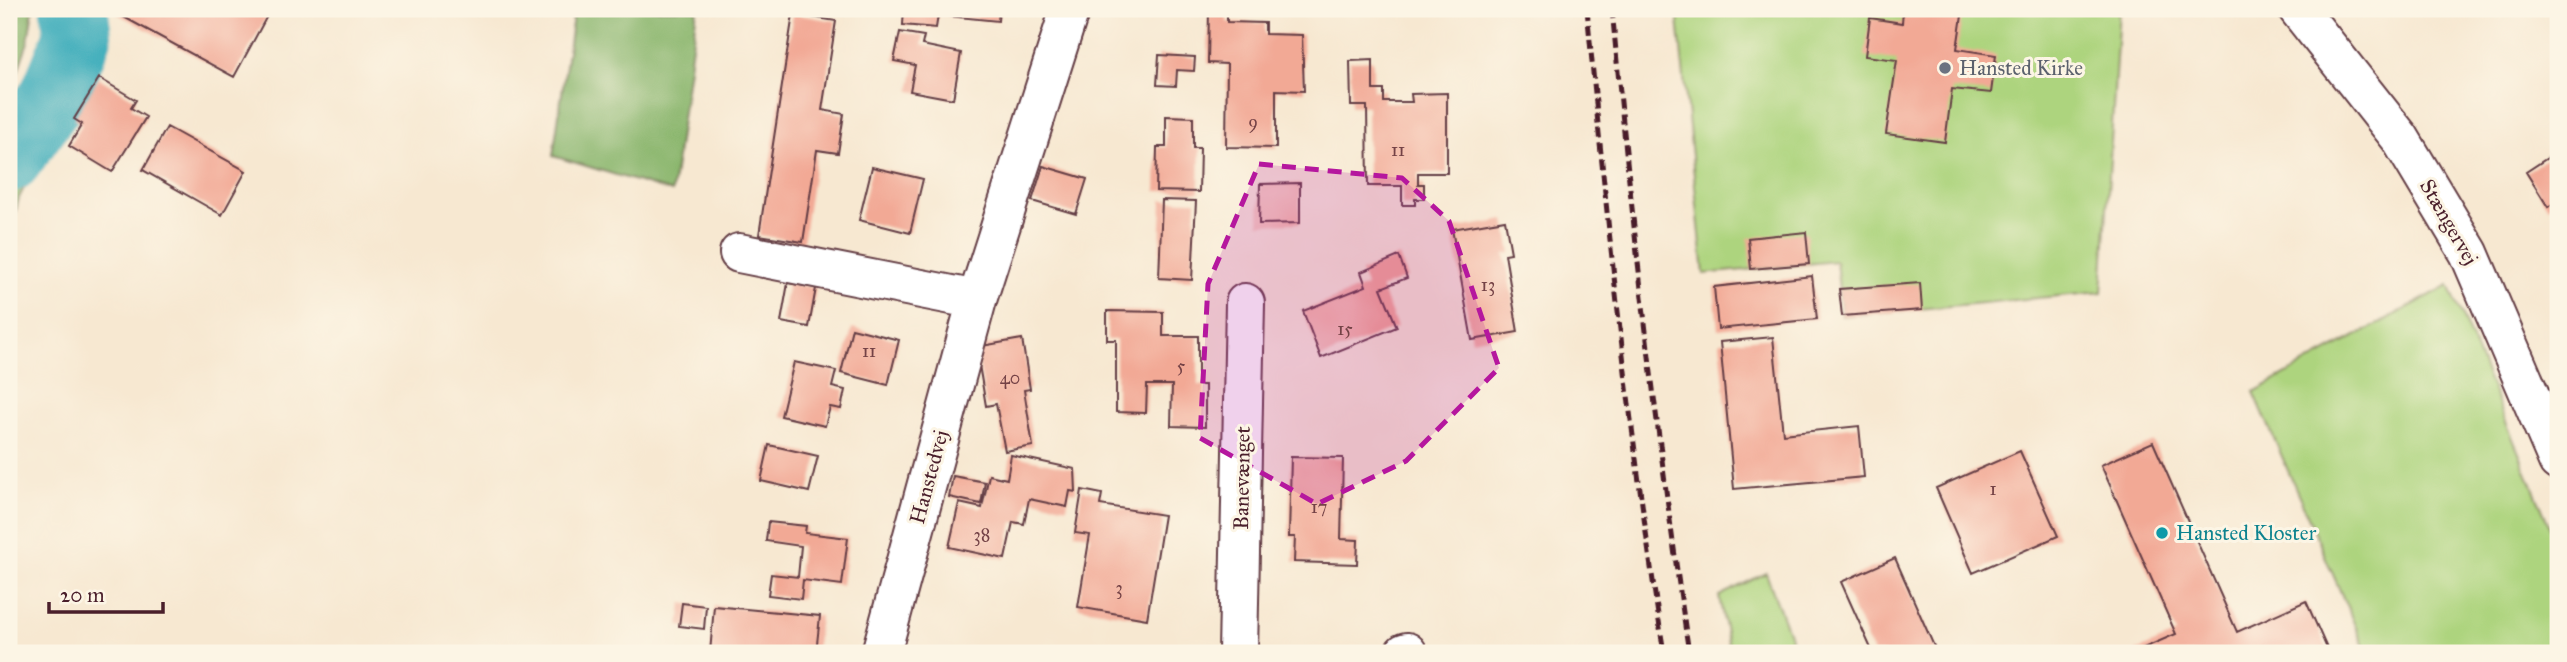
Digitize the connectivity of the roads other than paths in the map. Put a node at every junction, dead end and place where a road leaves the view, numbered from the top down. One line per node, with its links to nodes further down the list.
1 (1070, 9): 4 (street, Hanstedvej)
2 (2298, 9): 6 (street, Stængervej)
3 (739, 253): 4 (street)
4 (976, 300): 7 (street, Hanstedvej)
5 (1245, 303): 8 (street, Banevænget)
6 (2558, 461)
7 (881, 653)
8 (1238, 653)

